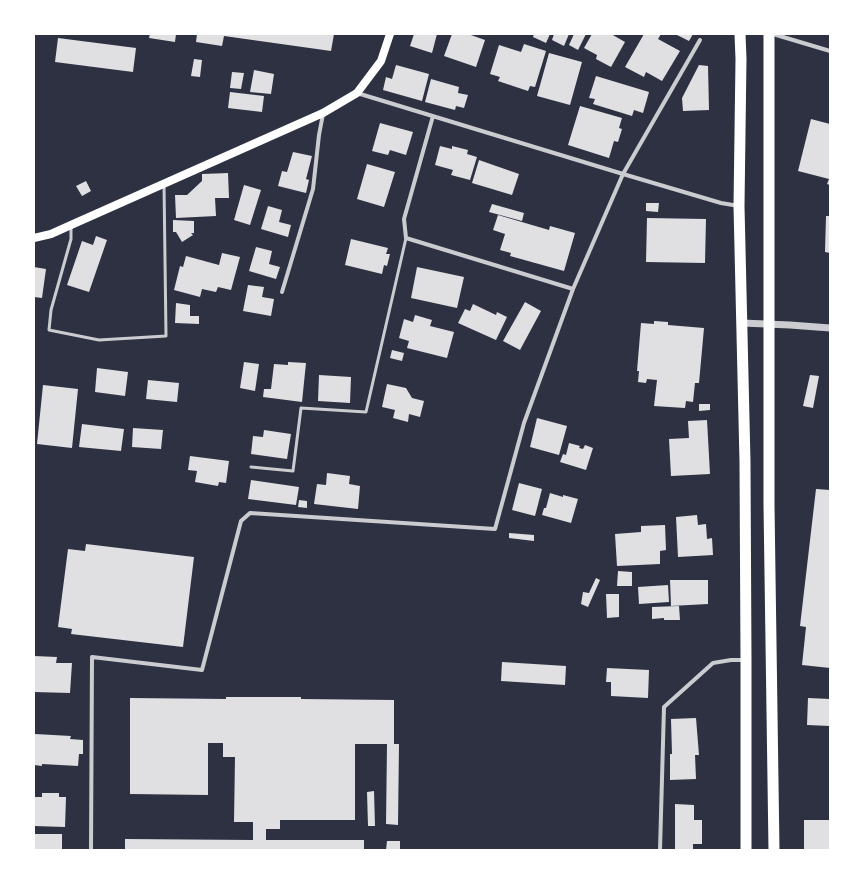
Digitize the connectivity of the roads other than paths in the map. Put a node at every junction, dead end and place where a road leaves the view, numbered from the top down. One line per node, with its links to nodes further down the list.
1 (390, 34): 7 (main road)
2 (740, 34): 12 (highway)
3 (769, 34): 19 (highway)
4 (773, 34): 6 (street)
5 (700, 40): 10 (street)
6 (830, 50)
7 (357, 93): 8 (main road); 9 (street)
8 (323, 113): 11 (main road); 17 (street)
9 (433, 116): 10 (street); 15 (street)
10 (623, 174): 12 (street); 16 (street)
11 (164, 184): 13 (main road); 13 (lane)
12 (739, 206): 18 (highway)
13 (71, 225): 14 (main road)
14 (34, 238)
15 (406, 238): 16 (street); 21 (lane)
16 (573, 289): 23 (street)
17 (282, 292)
18 (742, 323): 19 (street); 22 (highway)
19 (770, 324): 20 (street); 26 (highway)
20 (830, 328)
21 (251, 467)
22 (746, 660): 24 (street); 25 (highway)
23 (91, 850)
24 (660, 850)
25 (746, 850)
26 (774, 850)

